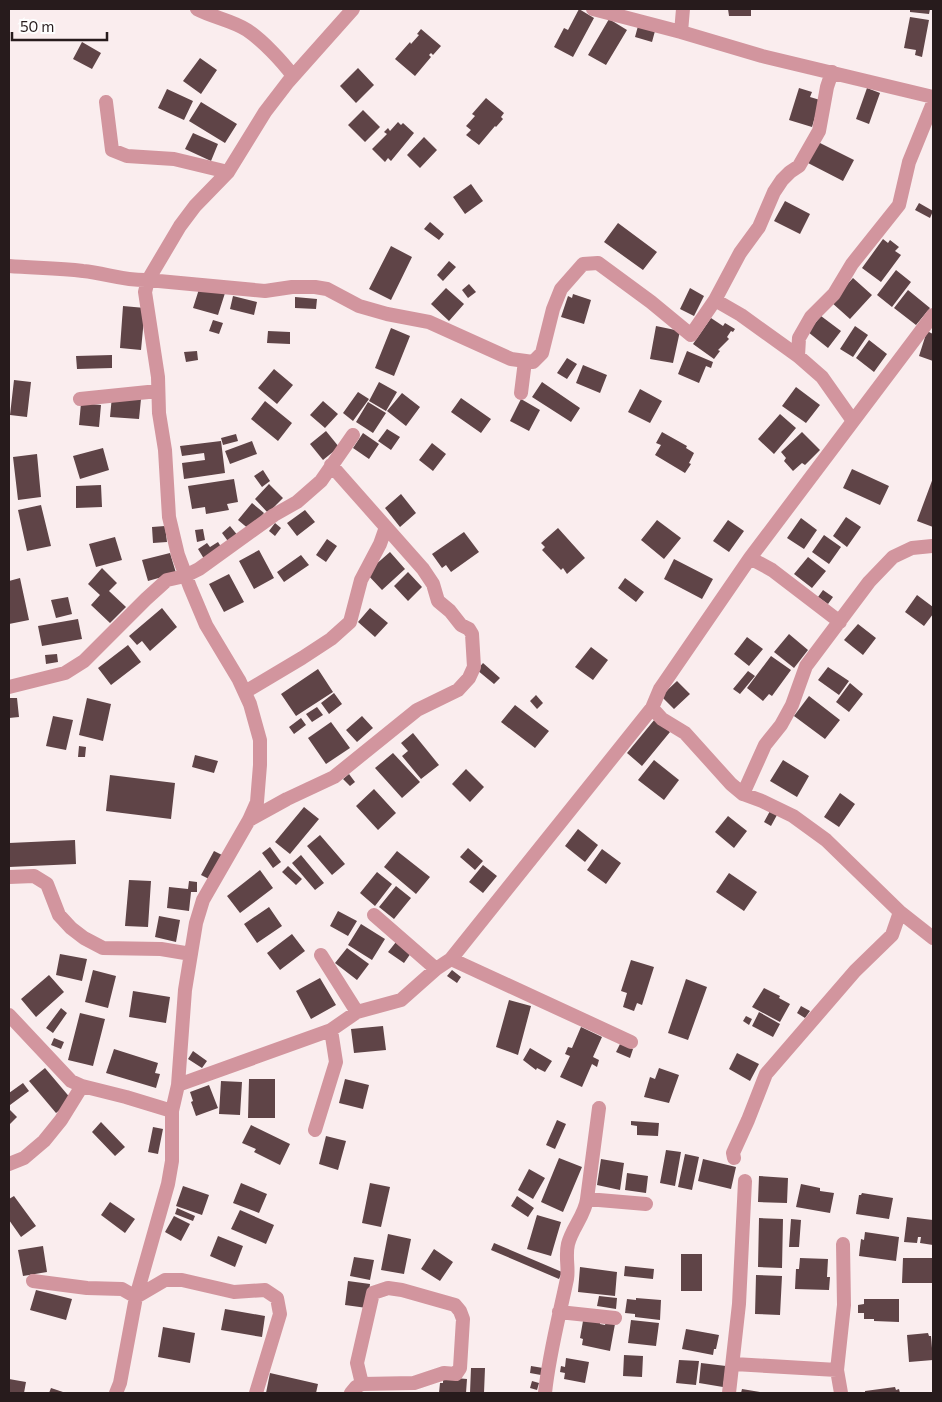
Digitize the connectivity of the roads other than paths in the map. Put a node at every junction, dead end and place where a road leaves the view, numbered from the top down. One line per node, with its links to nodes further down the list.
1 (197, 9): 7 (street)
2 (353, 9): 7 (street)
3 (593, 9): 5 (street)
4 (683, 9): 5 (street)
5 (681, 32): 6 (street)
6 (832, 72): 8 (street); 14 (street)
7 (293, 76): 11 (street)
8 (933, 97)
9 (106, 102): 11 (street)
10 (933, 103): 16 (street)
11 (228, 172): 13 (street)
12 (9, 266): 13 (street)
13 (148, 280): 17 (street); 18 (street)
14 (715, 300): 16 (street); 17 (street)
15 (933, 315): 21 (street)
16 (798, 356): 21 (street)
17 (525, 361): 19 (street)
18 (158, 392): 20 (street); 27 (street)
19 (521, 393)
20 (80, 399)
21 (853, 421): 26 (street)
22 (353, 435): 23 (street)
23 (331, 466): 24 (street); 27 (street)
24 (386, 528): 30 (street); 33 (street)
25 (932, 546): 28 (street)
26 (750, 558): 28 (street); 31 (street)
27 (185, 576): 29 (street); 30 (street)
28 (840, 622): 32 (street)
29 (9, 687)
30 (245, 692): 33 (street)
31 (652, 708): 32 (street); 40 (street)
32 (743, 794): 35 (street)
33 (249, 820): 38 (street)
34 (9, 878): 38 (street)
35 (900, 912): 37 (street); 51 (street)
36 (374, 915): 41 (street)
37 (933, 938)
38 (191, 954): 46 (street)
39 (321, 955): 42 (street)
40 (451, 959): 41 (street); 45 (street)
41 (436, 970): 42 (street)
42 (358, 1012): 44 (street)
43 (9, 1015): 47 (street)
44 (331, 1030): 46 (street); 50 (street)
45 (631, 1042)
46 (178, 1085): 49 (street)
47 (82, 1086): 49 (street); 52 (street)
48 (599, 1108): 54 (street)
49 (172, 1111): 58 (street)
50 (315, 1130)
51 (734, 1158)
52 (9, 1164)
53 (745, 1181): 61 (street)
54 (587, 1198): 55 (street); 59 (street)
55 (646, 1204)
56 (843, 1244): 62 (street)
57 (33, 1281): 58 (street)
58 (136, 1297): 64 (street); 65 (street)
59 (559, 1312): 60 (street); 66 (street)
60 (615, 1318)
61 (734, 1364): 62 (street); 67 (street)
62 (837, 1370): 68 (street)
63 (357, 1388): 63 (street)
64 (116, 1393)
65 (256, 1393)
66 (545, 1393)
67 (729, 1393)
68 (841, 1393)

